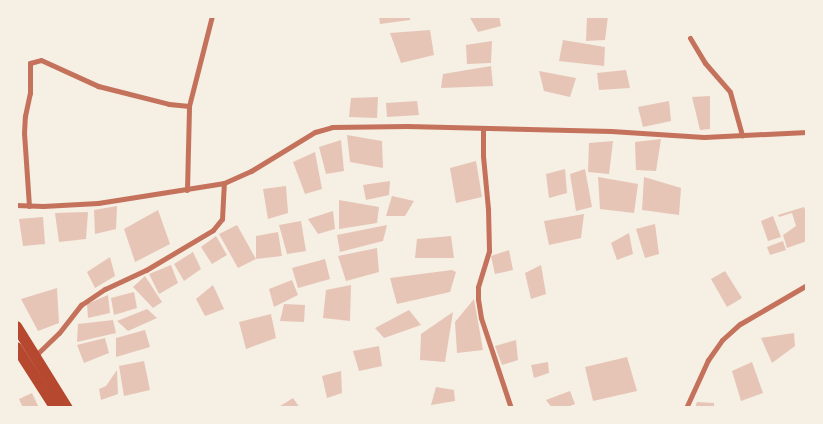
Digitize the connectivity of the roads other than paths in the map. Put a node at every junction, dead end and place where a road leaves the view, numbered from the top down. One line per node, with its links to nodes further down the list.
1 (212, 16): 3 (street)
2 (690, 38): 6 (street)
3 (189, 106): 8 (street); 10 (street)
4 (483, 128): 6 (street); 7 (street); 17 (street)
5 (807, 132): 6 (street)
6 (742, 135)
7 (224, 183): 8 (street); 14 (street)
8 (188, 190): 10 (street)
9 (16, 205): 10 (street)
10 (29, 206)
11 (807, 285): 18 (street)
12 (16, 326): 14 (main road)
13 (16, 346): 15 (main road)
14 (35, 356): 16 (main road)
15 (54, 408)
16 (67, 408)
17 (511, 408)
18 (686, 408)

